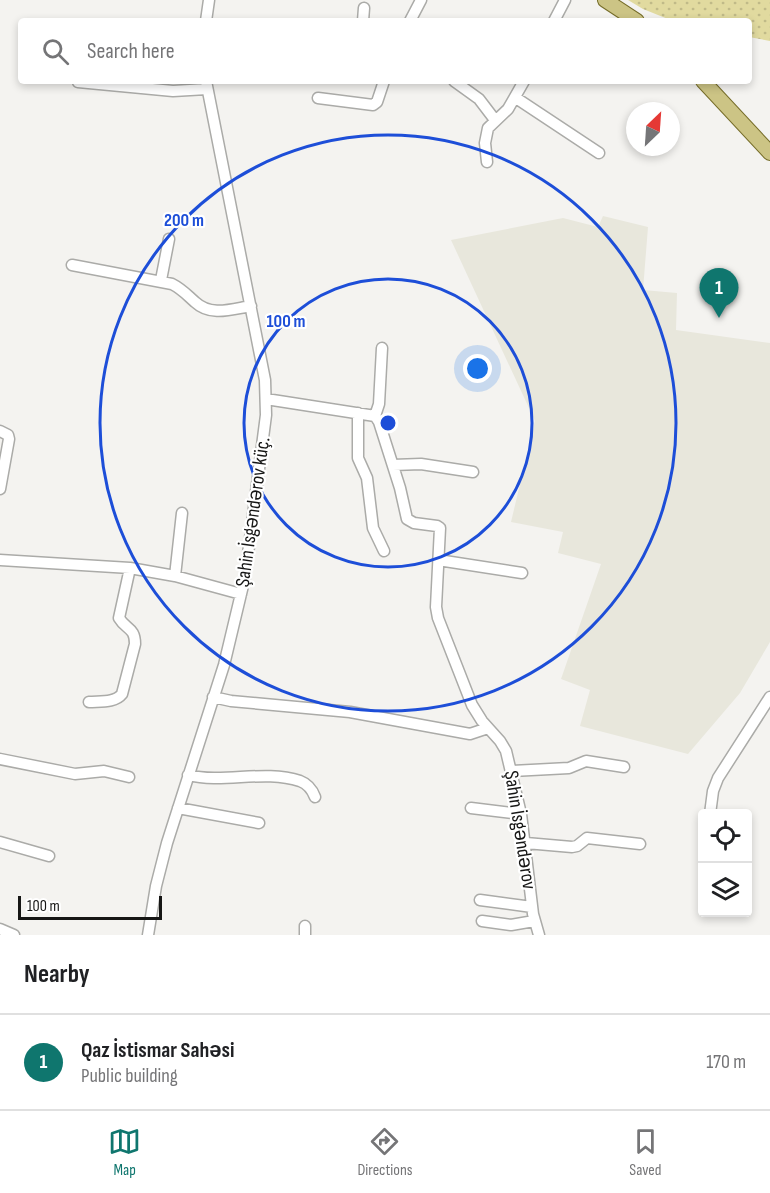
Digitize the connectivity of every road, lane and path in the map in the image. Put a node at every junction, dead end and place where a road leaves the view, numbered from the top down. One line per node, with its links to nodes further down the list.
1 (209, 0): 6 (street)
2 (421, 0): 8 (street)
3 (565, 0): 9 (street)
4 (605, 0): 10 (main road)
5 (364, 8): 7 (street)
6 (206, 18)
7 (363, 18)
8 (412, 18)
9 (556, 18)
10 (632, 18)
11 (108, 84): 16 (street)
12 (383, 84): 17 (street)
13 (458, 84): 19 (street)
14 (523, 84): 18 (street)
15 (705, 84): 21 (main road)
16 (207, 85): 26 (street, Şahin İsgəndərov küç.)
17 (318, 98)
18 (516, 98): 19 (street); 20 (street)
19 (495, 120): 22 (street)
20 (599, 153)
21 (770, 153)
22 (487, 162)
23 (169, 239): 25 (street)
24 (72, 264): 25 (street)
25 (160, 280): 26 (street)
26 (251, 306): 28 (street, Şahin İsgəndərov küç.)
27 (382, 348): 30 (street)
28 (266, 399): 29 (street); 42 (street, Şahin İsgəndərov küç.)
29 (358, 413): 30 (street); 36 (street)
30 (375, 416): 32 (street, Şahin İsgəndərov)
31 (0, 432): 34 (street)
32 (393, 465): 33 (street); 38 (street, Şahin İsgəndərov)
33 (473, 472)
34 (0, 489)
35 (182, 513): 41 (street)
36 (384, 551)
37 (0, 560): 39 (street)
38 (438, 560): 40 (street); 46 (street, Şahin İsgəndərov)
39 (130, 568): 41 (street); 45 (street)
40 (522, 573)
41 (175, 576): 42 (street)
42 (241, 594): 43 (street, Şahin İsgəndərov küç.)
43 (213, 697): 46 (street); 50 (street, Şahin İsgəndərov küç.)
44 (770, 697): 55 (street)
45 (89, 702)
46 (488, 728): 49 (street, Şahin İsgəndərov)
47 (0, 759): 51 (street)
48 (624, 767): 49 (street)
49 (512, 771): 56 (street, Şahin İsgəndərov)
50 (188, 776): 52 (street); 53 (street, Şahin İsgəndərov küç.)
51 (129, 777)
52 (315, 797)
53 (178, 808): 57 (street); 68 (street, Şahin İsgəndərov küç.)
54 (471, 808): 56 (street)
55 (711, 809)
56 (521, 814): 59 (street, Şahin İsgəndərov)
57 (259, 822)
58 (0, 842): 61 (street)
59 (526, 843): 60 (street); 63 (street, Şahin İsgəndərov)
60 (640, 844)
61 (49, 856)
62 (480, 900): 63 (street)
63 (532, 907): 65 (street, Şahin İsgəndərov)
64 (482, 921): 65 (street)
65 (534, 921): 69 (street, Şahin İsgəndərov)
66 (0, 929): 67 (street)
67 (14, 935)
68 (148, 935)
69 (539, 935)

